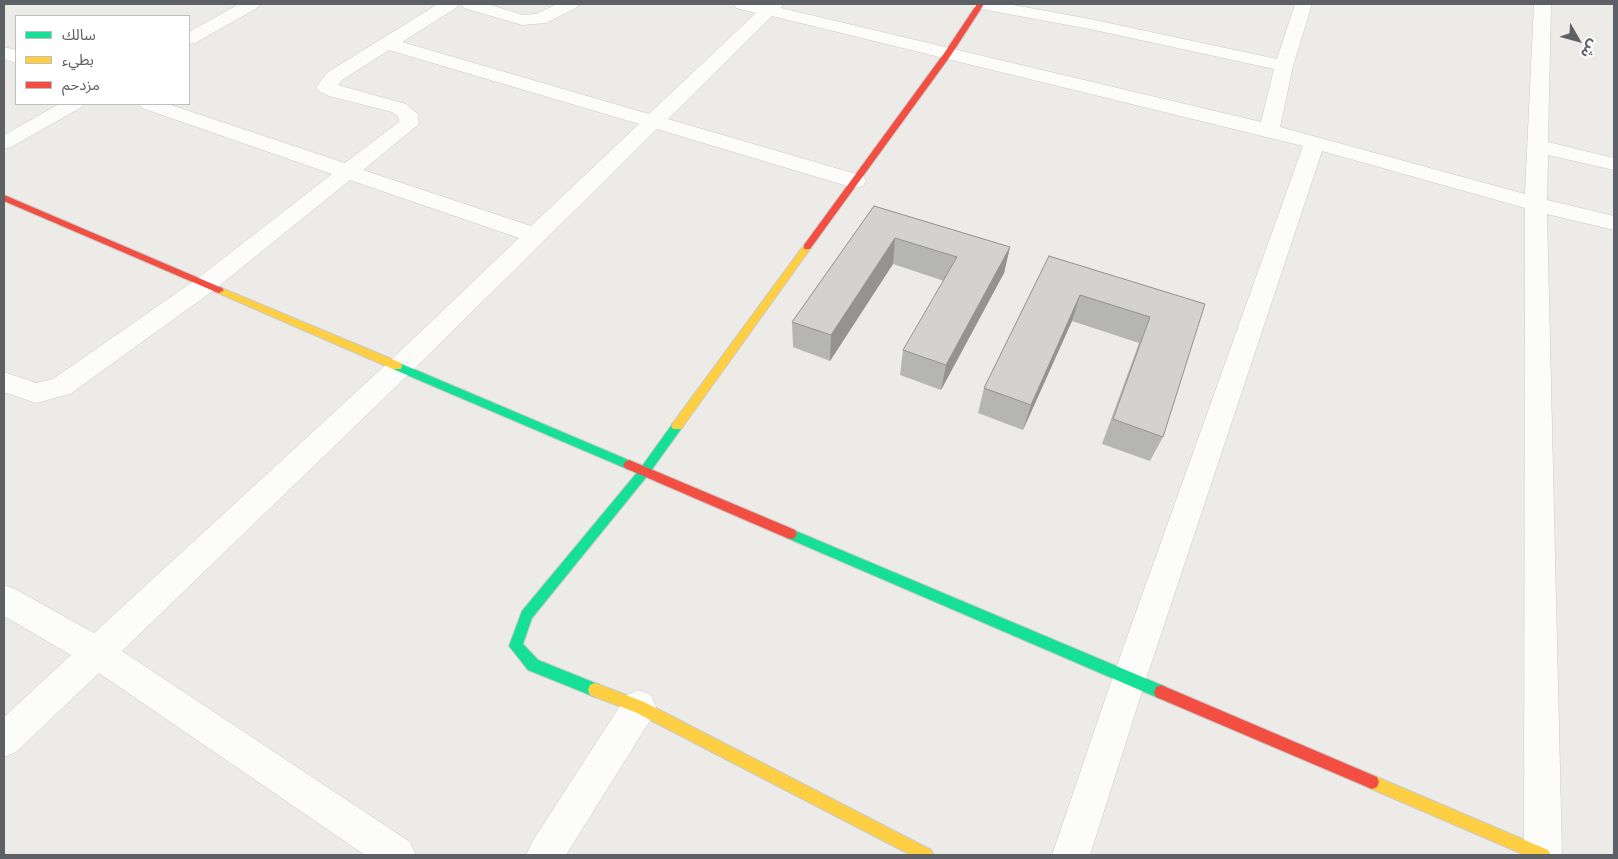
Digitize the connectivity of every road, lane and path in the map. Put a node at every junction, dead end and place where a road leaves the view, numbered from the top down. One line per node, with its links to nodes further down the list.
1 (251, 4): 10 (street)
2 (450, 4): 11 (street)
3 (470, 4): 4 (street)
4 (570, 4)
5 (742, 4): 9 (street)
6 (980, 4): 12 (street); 13 (street)
7 (1304, 4): 13 (street)
8 (1543, 4): 20 (street)
9 (771, 7): 12 (street); 16 (street)
10 (190, 38)
11 (389, 44): 16 (street); 22 (street)
12 (948, 54): 17 (street); 23 (street)
13 (1284, 66): 17 (street)
14 (71, 105): 18 (street)
15 (152, 105): 22 (street)
16 (650, 122): 23 (street); 27 (street)
17 (1269, 130): 19 (street)
18 (4, 143)
19 (1314, 144): 25 (street); 34 (street)
20 (1538, 146): 21 (street); 25 (street)
21 (1614, 164)
22 (347, 172): 27 (street); 28 (street)
23 (855, 181): 31 (street)
24 (4, 198): 28 (street)
25 (1536, 204): 26 (street); 41 (street)
26 (1614, 223)
27 (536, 236): 29 (street)
28 (206, 284): 29 (street); 30 (street)
29 (400, 367): 31 (street); 33 (street)
30 (4, 382)
31 (644, 472): 34 (street); 35 (street)
32 (4, 599): 33 (street)
33 (96, 652): 36 (street); 37 (street)
34 (1129, 679): 40 (street); 41 (street)
35 (639, 707): 38 (street); 39 (street)
36 (4, 740)
37 (397, 855)
38 (546, 855)
39 (926, 855)
40 (1071, 855)
41 (1543, 855)

